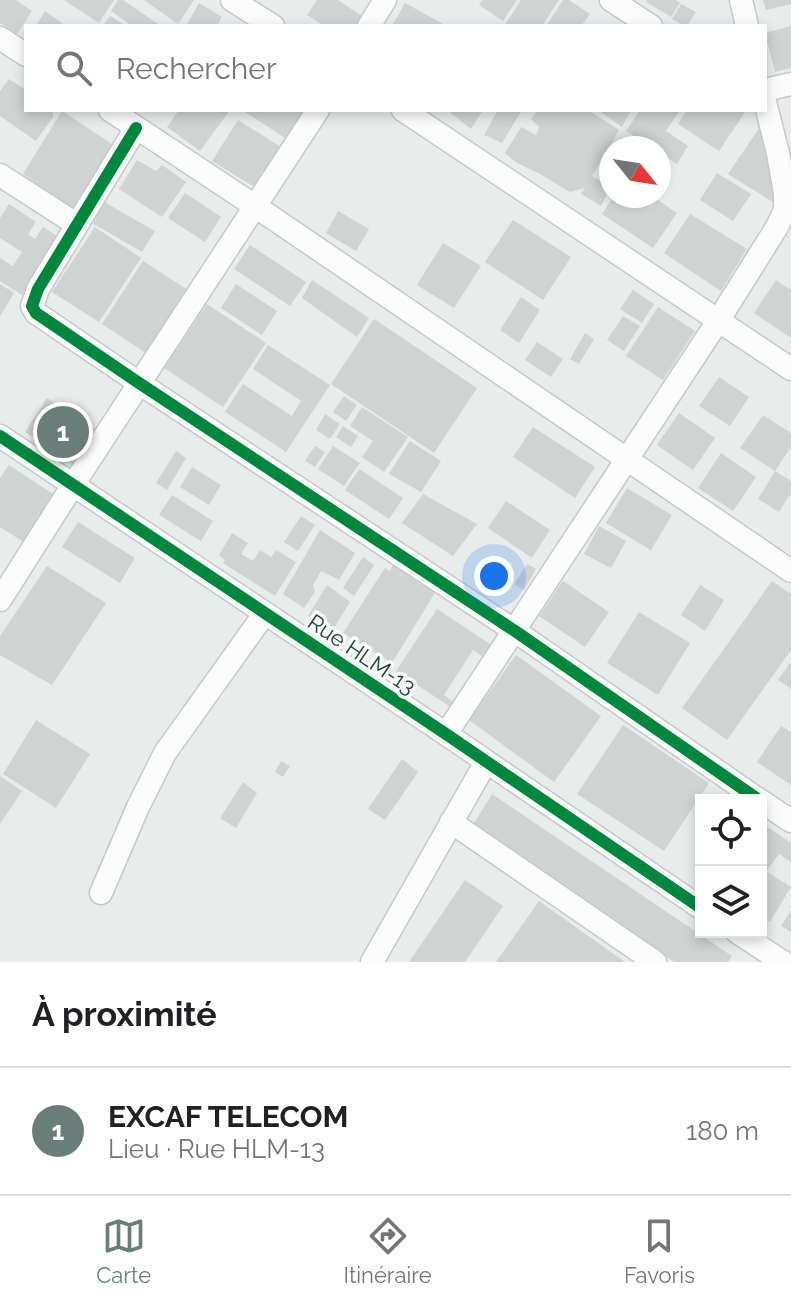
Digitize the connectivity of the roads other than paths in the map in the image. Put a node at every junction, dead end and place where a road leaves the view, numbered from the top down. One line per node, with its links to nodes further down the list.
1 (232, 0): 5 (street)
2 (385, 0): 6 (street)
3 (611, 0): 7 (street)
4 (741, 0): 8 (street)
5 (270, 24)
6 (370, 24)
7 (648, 24)
8 (747, 24)
9 (0, 38): 10 (street)
10 (24, 54)
11 (791, 84): 12 (street)
12 (767, 90)
13 (767, 110): 20 (street)
14 (113, 112): 17 (street)
15 (317, 112): 19 (street)
16 (406, 112): 22 (street)
17 (136, 128): 19 (street); 21 (street)
18 (0, 175): 21 (street)
19 (255, 206): 24 (street); 26 (street)
20 (788, 210): 22 (street)
21 (76, 224): 24 (street)
22 (718, 321): 23 (street); 26 (street)
23 (791, 369)
24 (139, 383): 27 (street); 31 (street)
25 (2, 443): 27 (street, Rue HLM-13)
26 (625, 459): 28 (street); 31 (street)
27 (73, 485): 29 (street); 30 (street, Rue HLM-13)
28 (788, 562)
29 (0, 600)
30 (265, 613): 32 (street, Rue HLM-13); 38 (street)
31 (515, 631): 32 (street); 34 (street)
32 (446, 734): 33 (street, Rue HLM-13)
33 (486, 762): 37 (street); 39 (street, Rue HLM-13)
34 (751, 794)
35 (767, 805): 36 (street)
36 (791, 821)
37 (451, 822): 41 (street); 42 (street)
38 (101, 893)
39 (695, 900)
40 (746, 938): 43 (street)
41 (372, 962)
42 (655, 962)
43 (783, 962)

